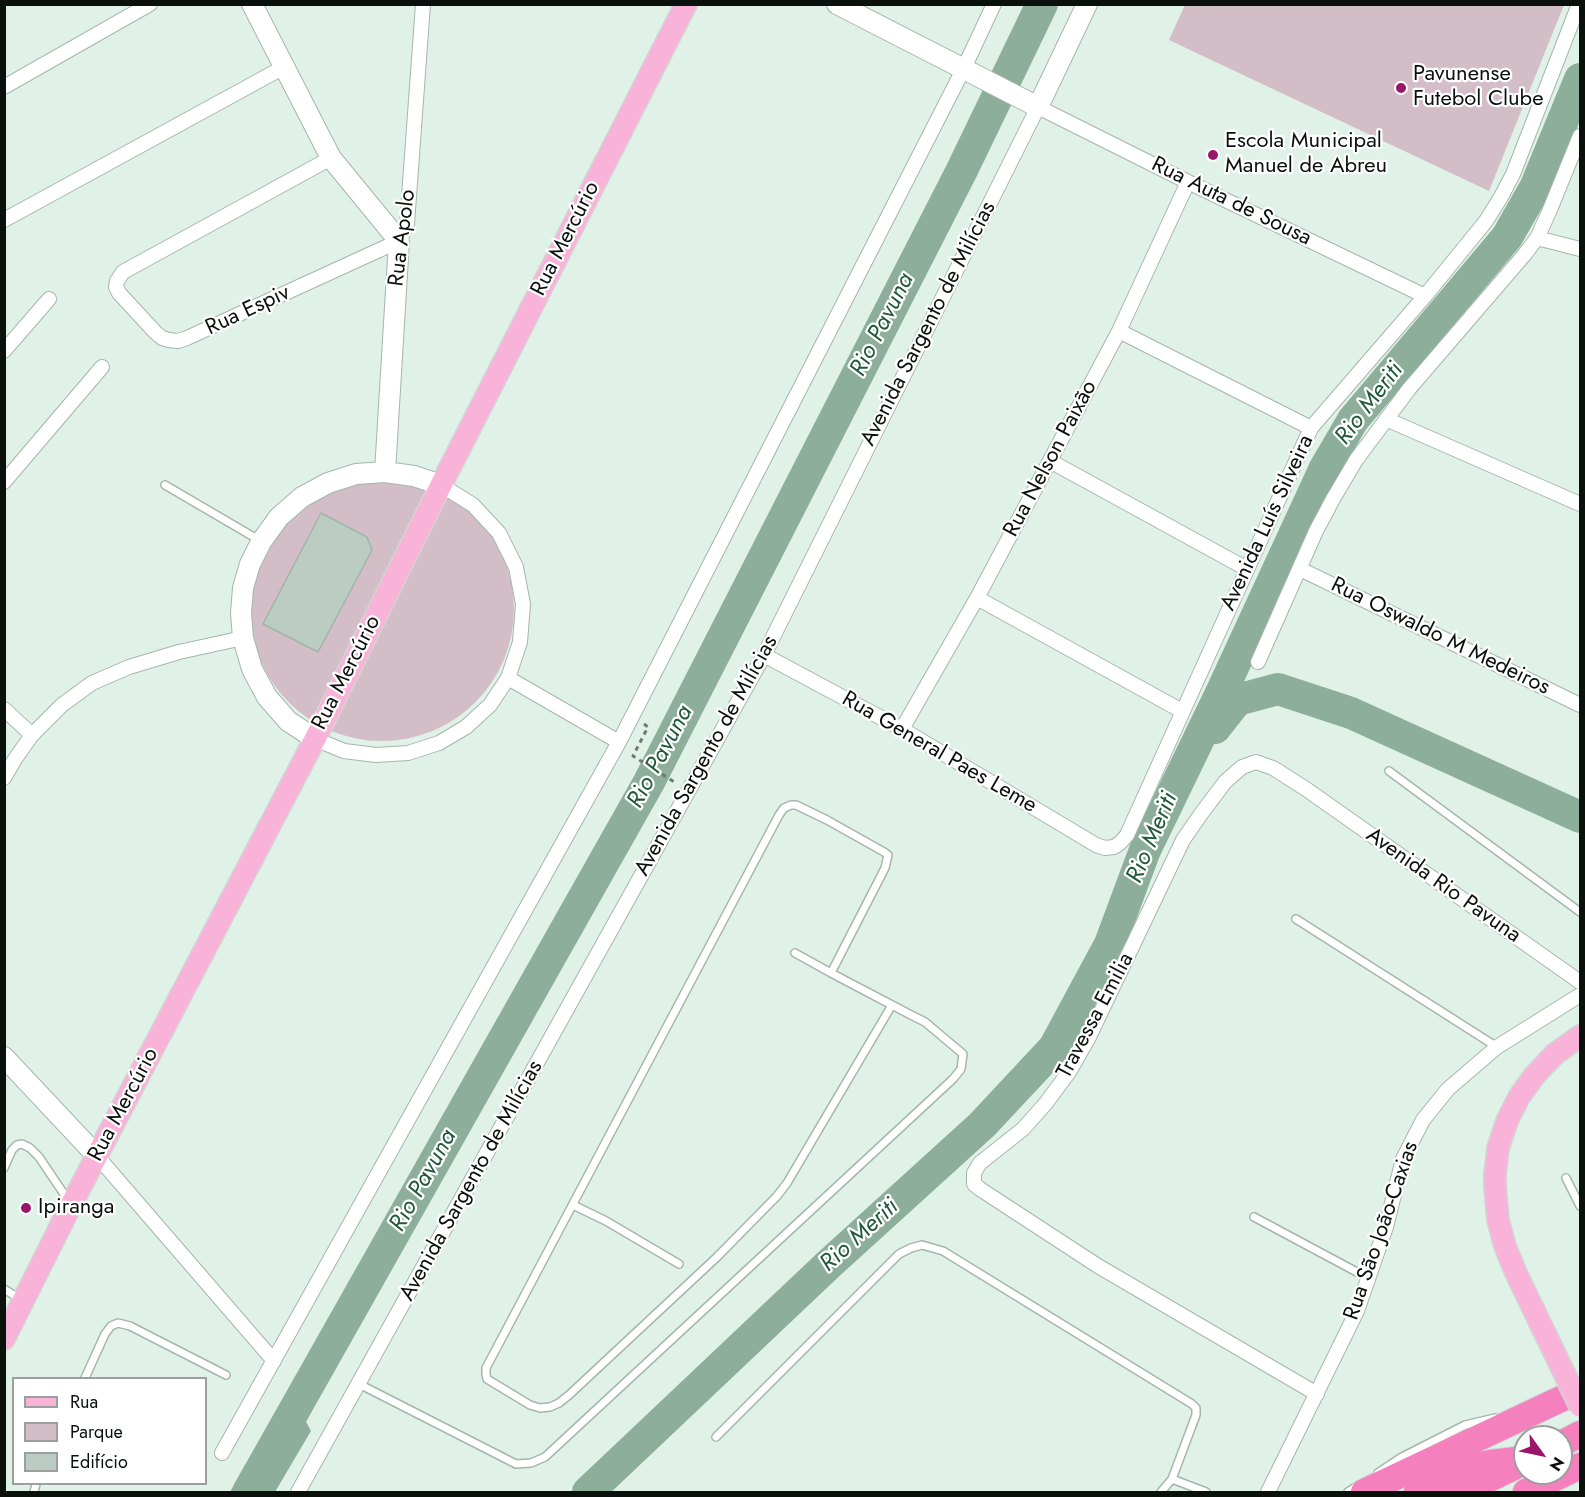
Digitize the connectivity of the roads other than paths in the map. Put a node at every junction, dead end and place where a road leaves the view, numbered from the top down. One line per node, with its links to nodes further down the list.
1 (150, 4): 11 (street)
2 (252, 4): 9 (street)
3 (423, 4): 18 (street, Rua Apolo)
4 (837, 4): 10 (street)
5 (994, 4): 10 (street)
6 (1087, 4): 12 (street, Avenida Sargento de Milícias)
7 (1579, 4): 20 (street, Avenida Luís Silveira)
8 (682, 8): 31 (main road, Rua Mercúrio)
9 (284, 67): 14 (street); 16 (street)
10 (968, 70): 12 (street); 47 (street)
11 (4, 87)
12 (1032, 104): 15 (street, Rua Auta de Sousa); 38 (street, Avenida Sargento de Milícias)
13 (1581, 136): 17 (street)
14 (331, 158): 18 (street); 18 (street, Rua Espiv)
15 (1188, 182): 20 (street, Rua Auta de Sousa); 22 (street, Rua Nelson Paixão)
16 (5, 218)
17 (1537, 238): 19 (street); 25 (street)
18 (399, 241): 28 (street, Rua Apolo)
19 (1581, 249)
20 (1425, 296): 26 (street, Avenida Luís Silveira)
21 (49, 299): 23 (street)
22 (1119, 331): 26 (street); 27 (street, Rua Nelson Paixão)
23 (4, 351)
24 (102, 367): 29 (street)
25 (1386, 419): 32 (street); 35 (street)
26 (1311, 428): 34 (street, Avenida Luís Silveira)
27 (1050, 461): 34 (street); 36 (street, Rua Nelson Paixão)
28 (385, 472): 31 (street); 33 (street)
29 (4, 482)
30 (165, 485): 33 (lane)
31 (441, 485): 40 (street); 46 (main road, Rua Mercúrio)
32 (1581, 504)
33 (261, 542): 37 (street)
34 (1247, 569): 43 (street, Avenida Luís Silveira)
35 (1300, 569): 39 (street); 41 (street, Rua Oswaldo M Medeiros)
36 (977, 598): 43 (street); 44 (street, Rua Nelson Paixão)
37 (243, 638): 45 (street); 46 (street)
38 (764, 655): 44 (street, Rua General Paes Leme); 77 (street, Avenida Sargento de Milícias)
39 (1258, 662)
40 (508, 678): 46 (street); 47 (street)
41 (1581, 705)
42 (4, 709): 45 (street)
43 (1182, 711): 51 (street, Avenida Luís Silveira)
44 (902, 729): 51 (street, Rua General Paes Leme)
45 (32, 735): 49 (street)
46 (315, 739): 62 (main road, Rua Mercúrio)
47 (619, 742): 74 (street)
48 (1389, 771): 52 (lane)
49 (4, 778)
50 (1306, 789): 56 (street, Avenida Rio Pavuna); 79 (street, Travessa Emilia)
51 (1114, 847)
52 (1581, 912)
53 (1296, 919): 60 (lane)
54 (795, 953): 55 (lane)
55 (831, 974): 58 (lane); 66 (lane)
56 (1581, 982)
57 (1581, 995): 60 (street, Rua São João-Caxias)
58 (892, 1005): 66 (lane); 77 (lane)
59 (1581, 1036): 80 (main road, bridge)
60 (1497, 1047): 70 (street, Rua São João-Caxias)
61 (4, 1057): 62 (street)
62 (97, 1156): 65 (main road, Rua Mercúrio); 74 (street)
63 (4, 1168): 65 (lane)
64 (1566, 1178): 67 (lane)
65 (71, 1205): 72 (main road, Rua Mercúrio)
66 (573, 1205): 69 (lane)
67 (1581, 1206)
68 (1254, 1217): 70 (lane)
69 (679, 1264)
70 (1368, 1278): 79 (street, Rua São João-Caxias)
71 (4, 1289): 72 (lane)
72 (15, 1315): 73 (main road, Rua Mercúrio)
73 (4, 1339)
74 (274, 1361): 82 (street)
75 (226, 1375): 76 (lane)
76 (84, 1377)
77 (359, 1384): 88 (street, Avenida Sargento de Milícias)
78 (1581, 1390): 87 (highway)
79 (1317, 1394): 91 (street, Rua São João-Caxias)
80 (1581, 1406)
81 (716, 1437): 86 (lane)
82 (222, 1452)
83 (1513, 1461): 93 (highway)
84 (1513, 1466): 94 (highway)
85 (1581, 1466): 95 (highway)
86 (1172, 1479): 89 (lane); 90 (lane)
87 (1368, 1482): 92 (lane)
88 (298, 1492)
89 (1161, 1492)
90 (1206, 1492)
91 (1269, 1492)
92 (1348, 1492)
93 (1417, 1492)
94 (1462, 1492)
95 (1526, 1492)

